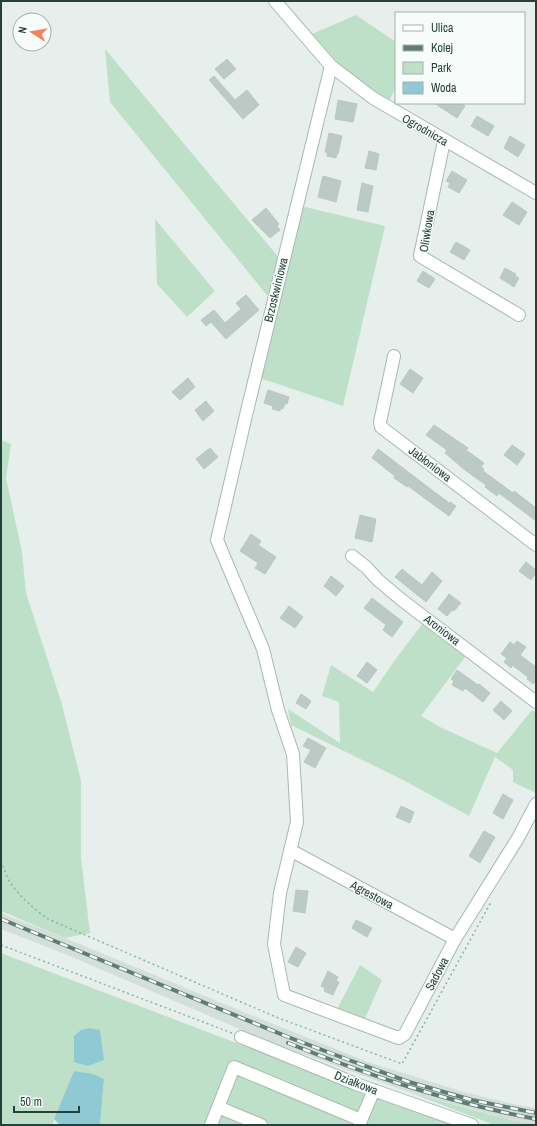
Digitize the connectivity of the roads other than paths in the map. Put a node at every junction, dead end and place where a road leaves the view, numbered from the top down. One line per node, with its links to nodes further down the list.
1 (275, 1): 2 (street, Ogrodnicza)
2 (331, 66): 3 (street, Ogrodnicza); 11 (street, Brzoskwiniowa)
3 (444, 141): 4 (street, Ogrodnicza); 5 (street, Oliwkowa)
4 (536, 193)
5 (519, 315)
6 (394, 356): 7 (street, Jabłoniowa)
7 (536, 545)
8 (352, 556): 9 (street, Aroniowa)
9 (536, 702)
10 (536, 804): 12 (street, Sadowa)
11 (290, 850): 12 (street, Agrestowa); 13 (street, Brzoskwiniowa)
12 (455, 939): 13 (street, Sadowa)
13 (284, 995)
14 (242, 1037): 15 (street, Działkowa)
15 (374, 1090): 17 (street); 20 (street, Działkowa)
16 (218, 1106): 17 (street); 18 (street); 19 (street)
17 (360, 1123)
18 (210, 1125)
19 (261, 1125)
20 (472, 1125)

